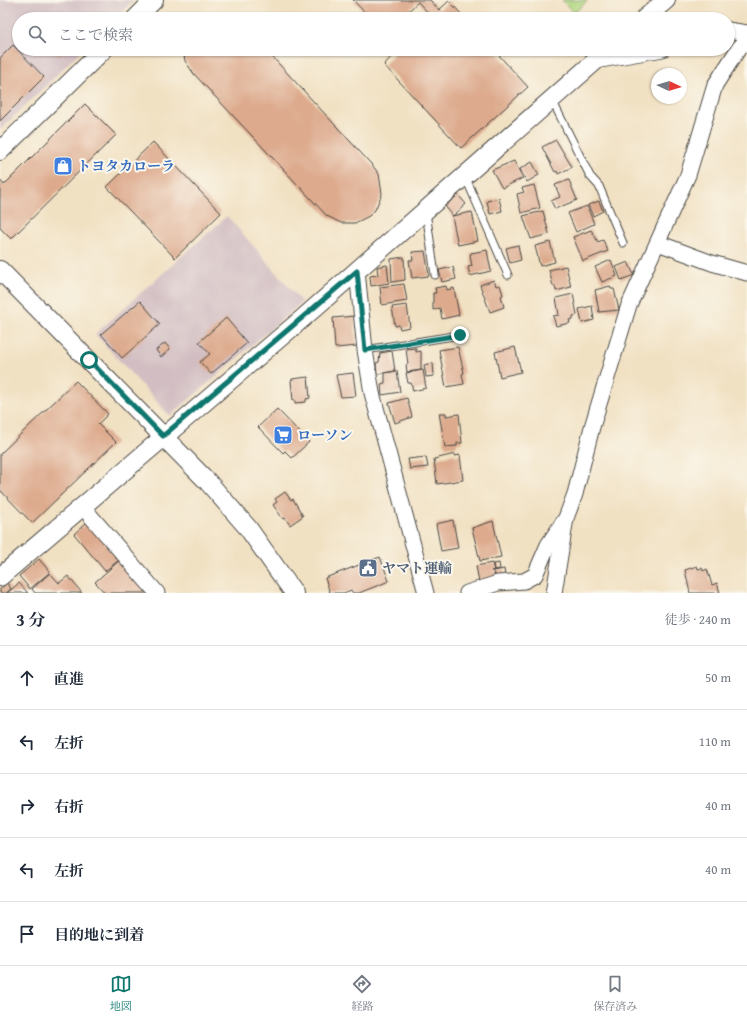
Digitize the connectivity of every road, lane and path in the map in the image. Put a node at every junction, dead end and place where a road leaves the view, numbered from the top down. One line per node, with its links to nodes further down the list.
1 (154, 0): 3 (street)
2 (666, 0): 4 (street)
3 (141, 12)
4 (652, 12)
5 (735, 31): 6 (street)
6 (747, 33)
7 (747, 40): 8 (street)
8 (735, 54)
9 (97, 56): 15 (street)
10 (601, 56): 13 (street)
11 (623, 56): 13 (street)
12 (734, 56): 19 (street)
13 (595, 61): 14 (street)
14 (552, 100): 16 (street); 18 (lane)
15 (0, 151)
16 (465, 176): 17 (street); 24 (lane)
17 (426, 211): 21 (street); 23 (lane)
18 (623, 243)
19 (658, 243): 22 (street); 29 (street)
20 (0, 270): 27 (street)
21 (357, 271): 26 (street); 27 (street)
22 (747, 273)
23 (435, 275)
24 (508, 275)
25 (460, 335): 26 (lane)
26 (365, 350): 33 (street)
27 (163, 436): 28 (street); 32 (street)
28 (82, 506): 30 (street); 31 (street)
29 (566, 518): 34 (street); 35 (street)
30 (0, 578)
31 (157, 593)
32 (294, 593)
33 (426, 593)
34 (467, 593)
35 (554, 593)

